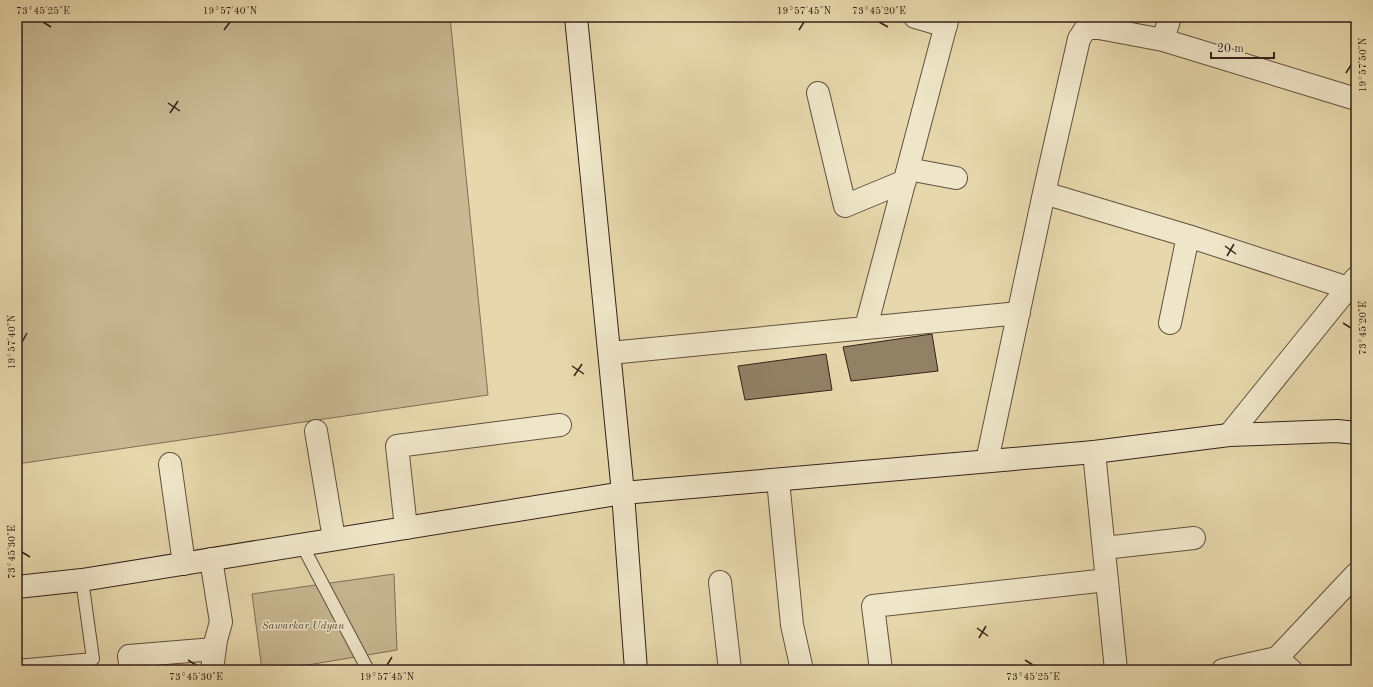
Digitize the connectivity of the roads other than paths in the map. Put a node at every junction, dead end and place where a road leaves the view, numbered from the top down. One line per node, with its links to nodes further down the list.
1 (576, 17): 16 (street)
2 (915, 17): 4 (street)
3 (1170, 17): 5 (street)
4 (947, 21): 8 (street)
5 (1163, 40): 7 (street); 10 (street)
6 (818, 93): 8 (street)
7 (1356, 99)
8 (907, 174): 9 (street); 15 (street)
9 (956, 178)
10 (1044, 193): 11 (street); 13 (street)
11 (1188, 236): 12 (street); 14 (street)
12 (1352, 283): 20 (street)
13 (1018, 313): 15 (street); 22 (street)
14 (1170, 323)
15 (866, 328): 16 (street)
16 (610, 353): 25 (street)
17 (560, 425): 26 (street)
18 (316, 431): 28 (street)
19 (1356, 433): 20 (street)
20 (1228, 435): 21 (street)
21 (1094, 452): 22 (street); 30 (street)
22 (987, 461): 24 (street)
23 (170, 464): 32 (street)
24 (778, 480): 25 (street); 45 (street)
25 (623, 493): 26 (street); 43 (street)
26 (406, 528): 28 (street)
27 (1194, 538): 30 (street)
28 (334, 540): 29 (street)
29 (302, 545): 31 (street); 42 (lane)
30 (1104, 548): 35 (street)
31 (211, 559): 32 (street); 38 (street)
32 (184, 564): 34 (street)
33 (1356, 574): 39 (street)
34 (82, 580): 37 (street); 40 (lane)
35 (1107, 580): 46 (street); 47 (street)
36 (720, 582): 44 (street)
37 (17, 587)
38 (213, 660): 41 (street)
39 (1284, 664): 48 (street)
40 (17, 666)
41 (131, 670)
42 (368, 670)
43 (636, 670)
44 (730, 670)
45 (802, 670)
46 (881, 670)
47 (1116, 670)
48 (1223, 670)

